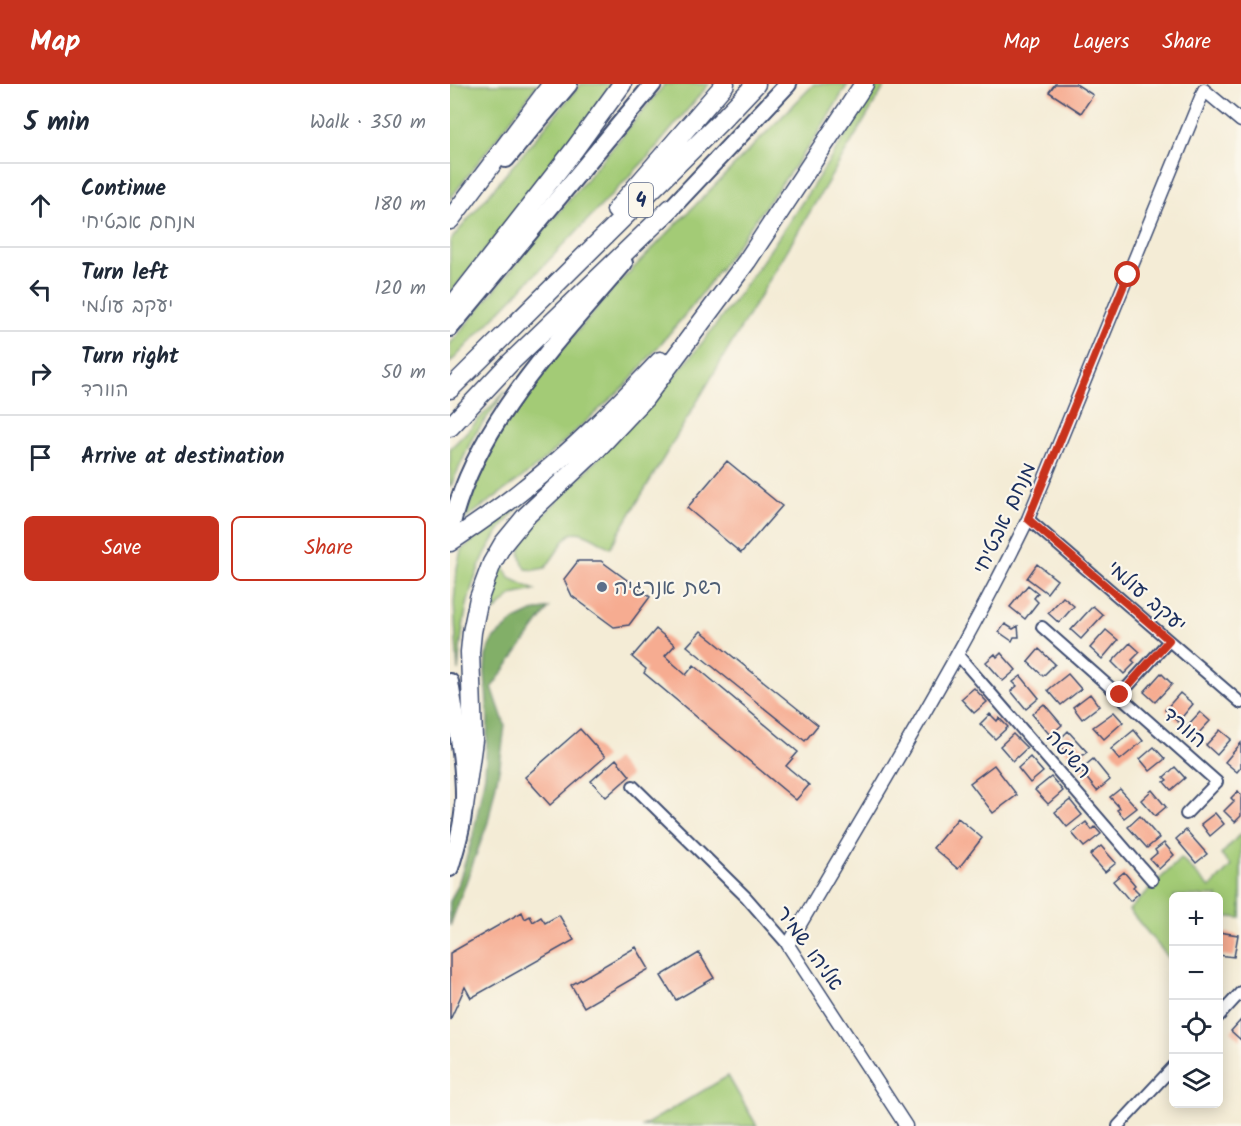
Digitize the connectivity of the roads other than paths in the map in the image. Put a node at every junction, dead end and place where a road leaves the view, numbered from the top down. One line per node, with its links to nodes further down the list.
1 (552, 84): 12 (highway)
2 (569, 84): 12 (highway)
3 (622, 84): 14 (highway)
4 (653, 84): 16 (highway)
5 (725, 84): 15 (highway)
6 (756, 84): 15 (highway, 4)
7 (788, 84): 11 (highway, 4)
8 (862, 84): 13 (highway)
9 (1205, 87): 10 (street); 19 (street, מנחם אבטיחי)
10 (1241, 122)
11 (671, 208): 18 (highway, 4); 20 (highway)
12 (450, 222)
13 (724, 292): 21 (highway); 29 (highway)
14 (450, 309)
15 (525, 315): 17 (highway, 4)
16 (450, 328)
17 (450, 389)
18 (450, 427)
19 (1028, 519): 23 (street, יעקב עולמי); 24 (street, מנחם אבטיחי)
20 (450, 531)
21 (450, 542)
22 (1042, 627): 26 (street, הוורד)
23 (1169, 640): 26 (street); 27 (street, יעקב עולמי)
24 (957, 654): 32 (street, השיטה); 33 (street, מנחם אבטיחי)
25 (450, 682): 29 (highway)
26 (1120, 695): 30 (street, הוורד)
27 (1241, 703)
28 (633, 786): 33 (street, אליהו שמיר)
29 (464, 806): 31 (highway)
30 (1186, 814)
31 (450, 868)
32 (1152, 880)
33 (788, 945): 37 (street, אליהו שמיר)
34 (1241, 992): 35 (street)
35 (1223, 1012)
36 (1169, 1070): 38 (street)
37 (906, 1126)
38 (1118, 1126)

